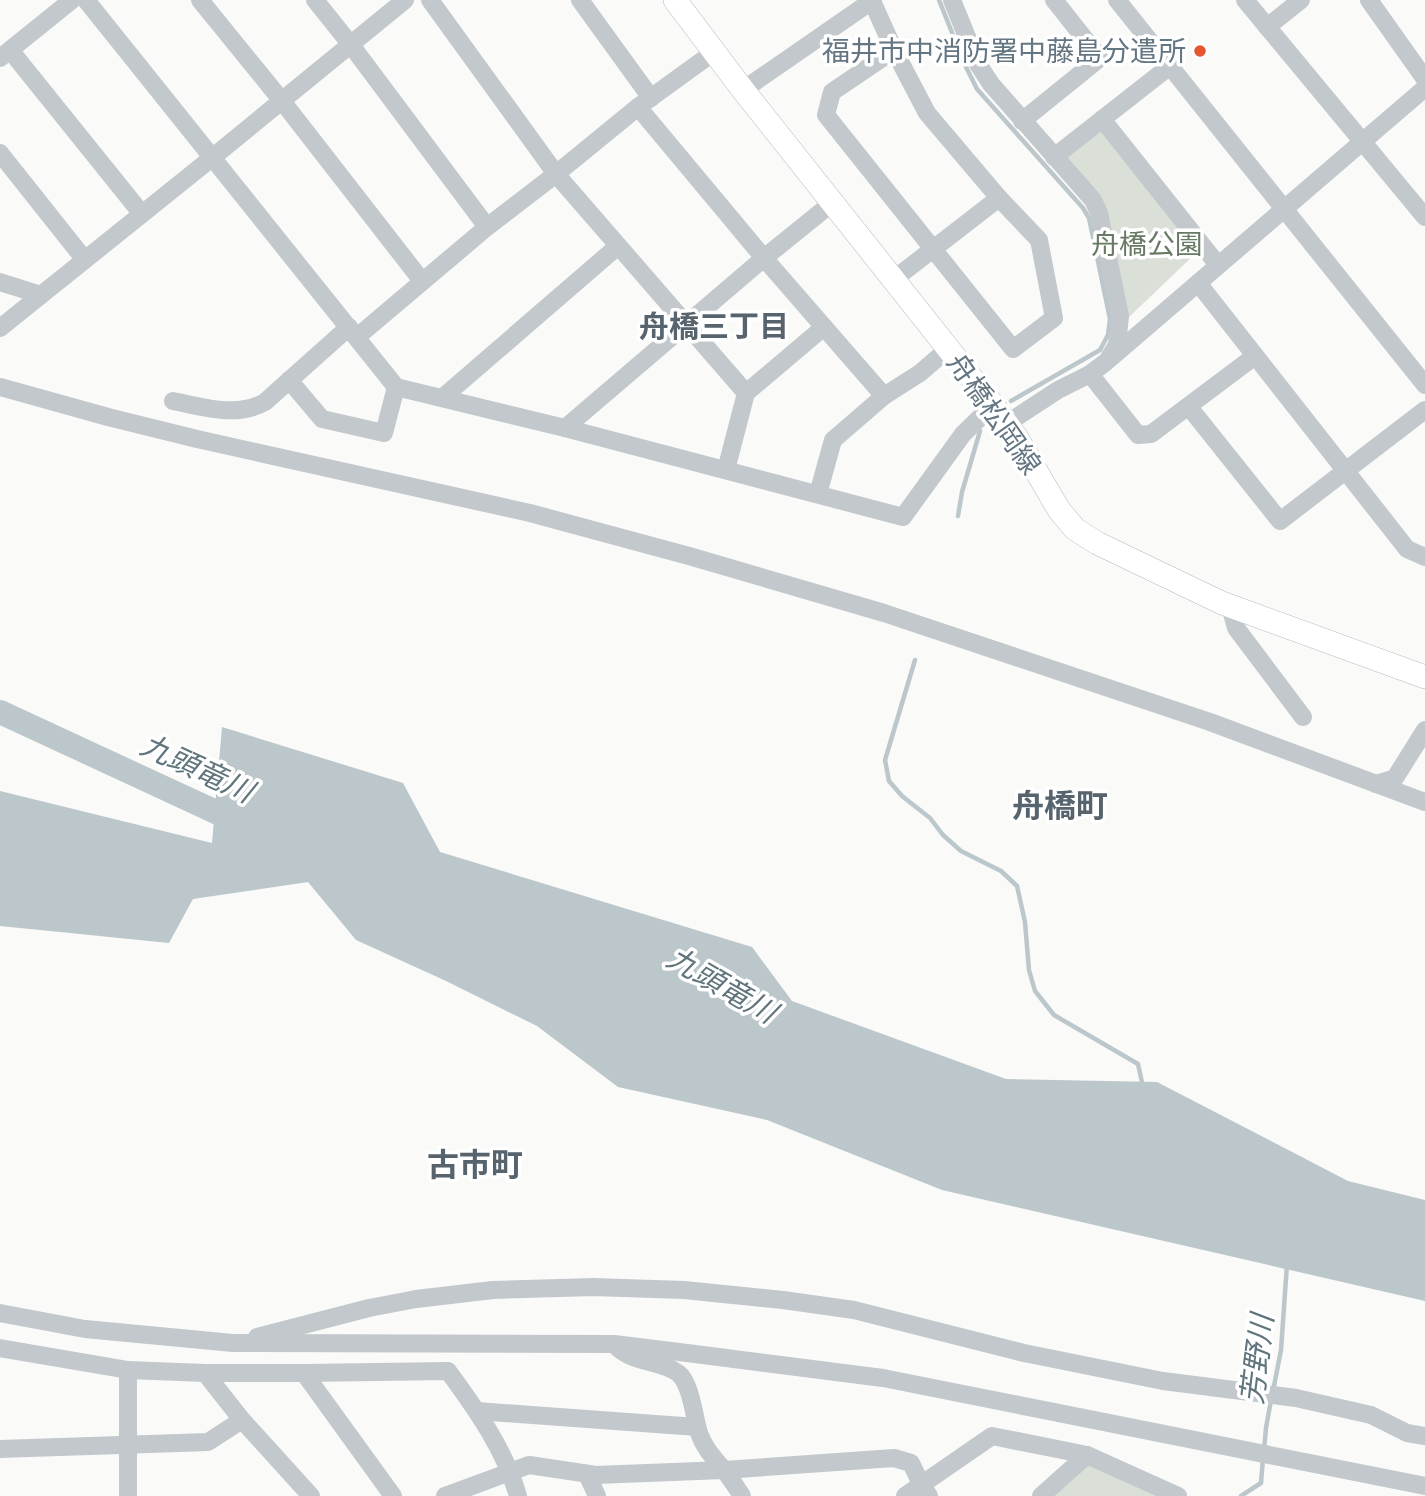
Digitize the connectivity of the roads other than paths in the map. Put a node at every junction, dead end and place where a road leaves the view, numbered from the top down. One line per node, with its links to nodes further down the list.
1 (72, 0): 20 (street)
2 (86, 0): 32 (street)
3 (200, 0): 25 (street)
4 (315, 0): 17 (street)
5 (405, 0): 17 (street)
6 (430, 0): 33 (street)
7 (580, 0): 26 (street)
8 (675, 0): 19 (main road, 舟橋松岡線)
9 (872, 0): 18 (street); 24 (street)
10 (1054, 0): 28 (street)
11 (1117, 0): 21 (street)
12 (1245, 0): 16 (street)
13 (1301, 0): 16 (street)
14 (1369, 0): 22 (street)
15 (956, 2): 28 (street)
16 (1267, 27): 29 (street)
17 (351, 45): 25 (street); 39 (street)
18 (894, 50): 34 (street); 41 (street)
19 (714, 52): 24 (main road, 舟橋松岡線); 26 (street)
20 (5, 54): 37 (street)
21 (1170, 66): 27 (street); 36 (street)
22 (1425, 79)
23 (1425, 88): 29 (street)
24 (743, 90): 35 (main road, 舟橋松岡線)
25 (282, 101): 32 (street); 47 (street)
26 (645, 103): 33 (street); 42 (street)
27 (1102, 119): 31 (street); 44 (street)
28 (1022, 121): 31 (street)
29 (1363, 142): 36 (street); 38 (street)
30 (0, 153): 43 (street)
31 (1054, 156): 56 (street)
32 (213, 157): 37 (street); 53 (street)
33 (556, 174): 39 (street); 40 (street)
34 (999, 198): 41 (street); 41 (street)
35 (832, 202): 42 (street); 45 (main road, 舟橋松岡線)
36 (1283, 208): 44 (street); 59 (street)
37 (142, 214): 43 (street)
38 (1425, 216)
39 (487, 227): 47 (street)
40 (618, 246): 50 (street); 64 (street)
41 (933, 249): 45 (street)
42 (764, 258): 50 (street); 51 (street)
43 (85, 260): 49 (street)
44 (1218, 265): 48 (street)
45 (893, 280): 54 (main road, 舟橋松岡線)
46 (2, 281): 49 (street)
47 (422, 281): 53 (street)
48 (1198, 283): 55 (street); 56 (street)
49 (41, 295): 52 (street)
50 (687, 324): 62 (street); 69 (street)
51 (824, 327): 62 (street); 63 (street)
52 (0, 328)
53 (353, 332): 58 (street); 61 (street)
54 (948, 349): 63 (street); 68 (main road, 舟橋松岡線)
55 (1255, 356): 66 (street); 71 (street)
56 (1106, 362): 57 (street)
57 (1090, 374): 66 (street); 68 (street)
58 (289, 380): 61 (street); 65 (street)
59 (1425, 385)
60 (0, 387): 78 (street)
61 (396, 387): 64 (street)
62 (746, 393): 70 (street)
63 (884, 396): 72 (street)
64 (442, 398): 69 (street)
65 (173, 401)
66 (1189, 407): 71 (street)
67 (1425, 410): 71 (street)
68 (1000, 414): 72 (street); 74 (main road, 舟橋松岡線)
69 (565, 428): 70 (street)
70 (726, 470): 72 (street)
71 (1346, 471): 73 (street)
72 (818, 494)
73 (1425, 557)
74 (1230, 606): 75 (main road, 舟橋松岡線); 76 (street)
75 (1425, 677)
76 (1303, 717)
77 (1425, 730): 78 (street)
78 (1376, 784): 79 (street)
79 (1425, 802)
80 (0, 1313): 81 (street)
81 (233, 1343): 82 (street); 90 (street)
82 (614, 1344): 89 (street); 97 (street)
83 (0, 1348): 84 (street)
84 (128, 1370): 85 (street); 91 (street)
85 (205, 1373): 86 (street); 88 (street)
86 (304, 1373): 87 (street); 101 (street)
87 (477, 1411): 89 (street); 95 (street)
88 (242, 1420): 91 (street); 100 (street)
89 (697, 1427): 94 (street)
90 (1425, 1436)
91 (128, 1445): 92 (street); 99 (street)
92 (0, 1449)
93 (1087, 1455): 98 (street); 107 (street); 108 (street)
94 (724, 1470): 96 (street); 98 (street); 105 (street)
95 (512, 1472): 96 (street); 102 (street); 103 (street)
96 (587, 1474): 104 (street)
97 (1425, 1486)
98 (925, 1490): 106 (street)
99 (128, 1496)
100 (311, 1496)
101 (393, 1496)
102 (445, 1496)
103 (518, 1496)
104 (597, 1496)
105 (742, 1496)
106 (905, 1496)
107 (1041, 1496)
108 (1178, 1496)

